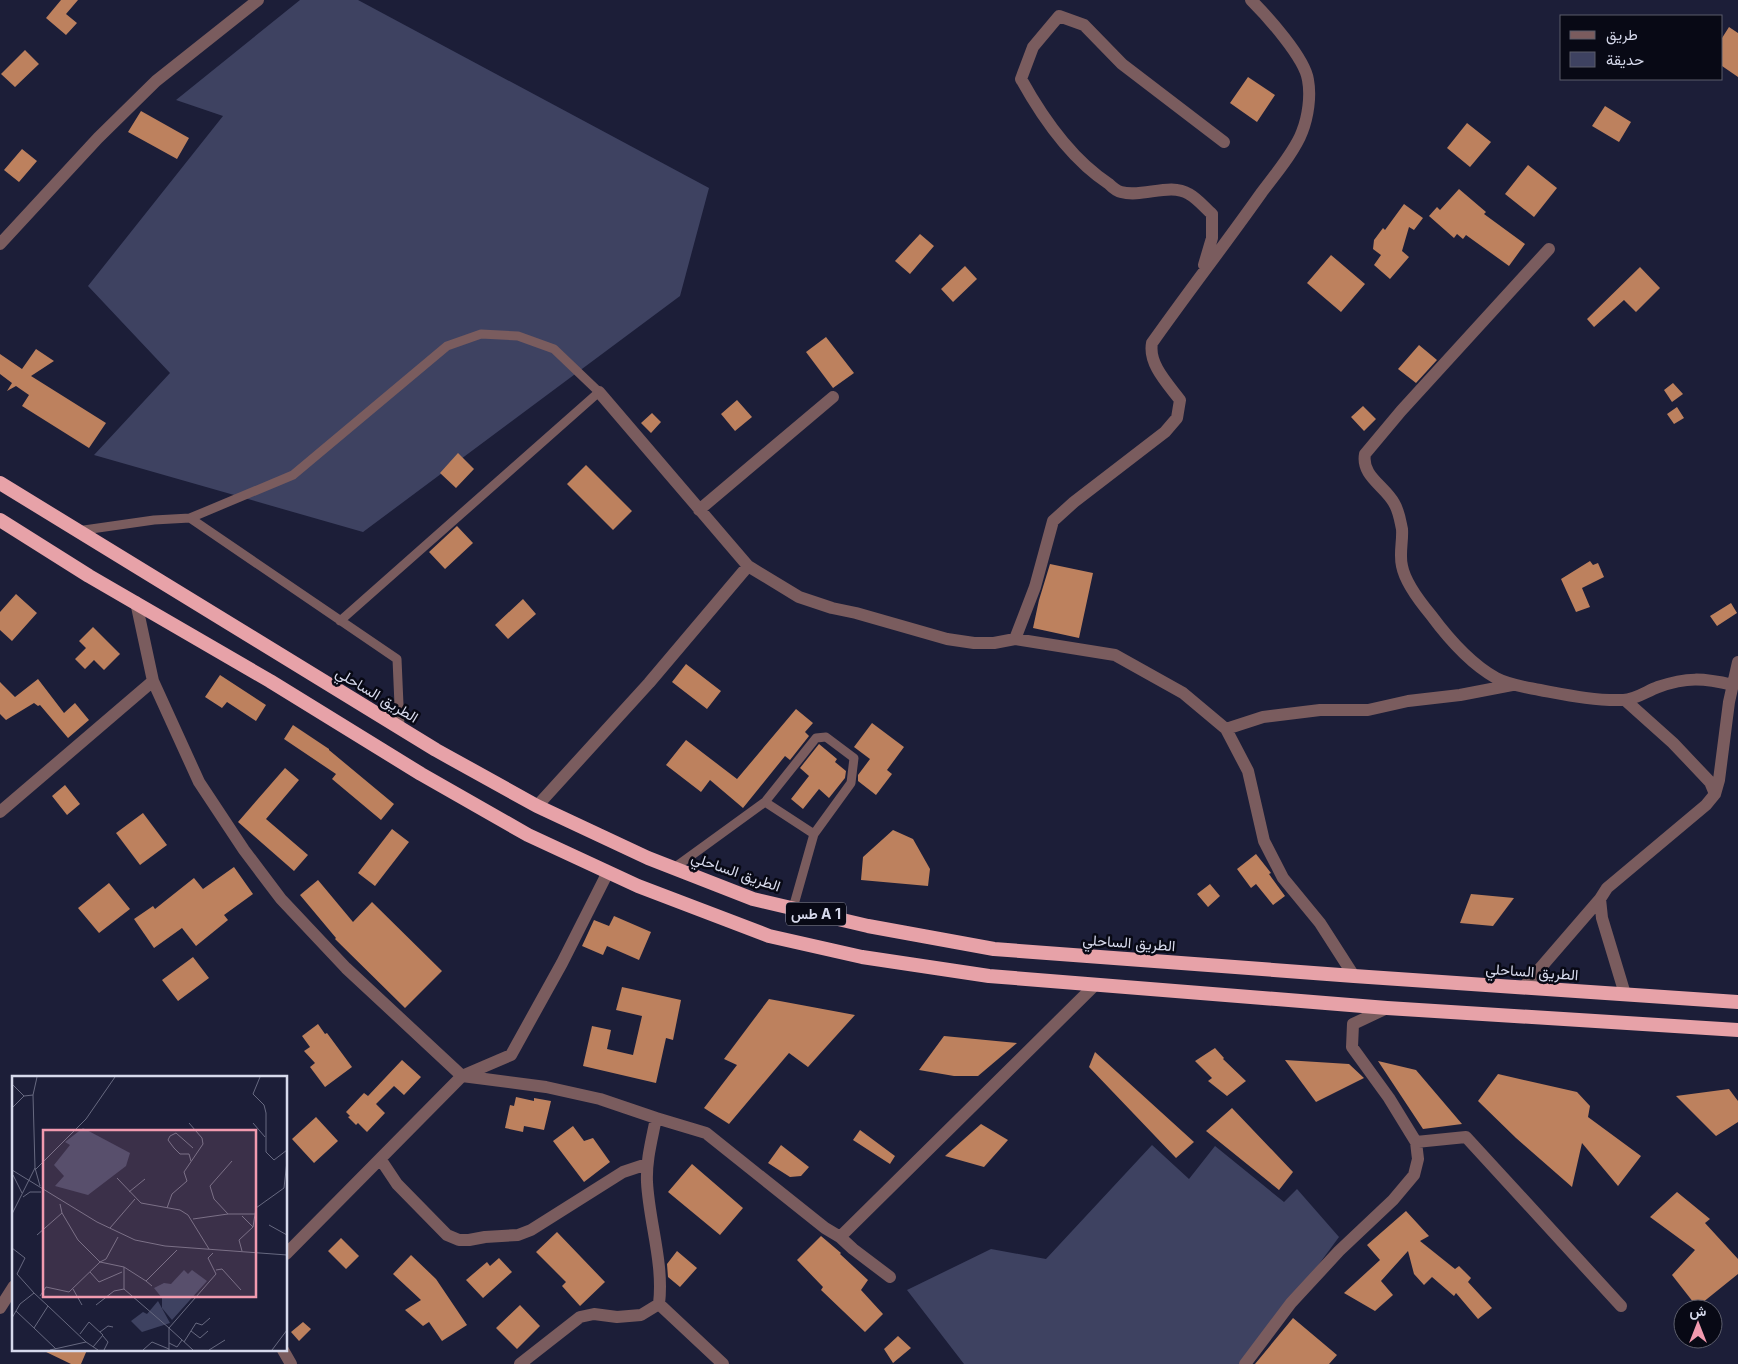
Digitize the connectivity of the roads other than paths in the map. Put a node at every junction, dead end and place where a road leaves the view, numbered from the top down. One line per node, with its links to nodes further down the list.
1 (258, 0): 4 (street)
2 (1251, 0): 6 (street)
3 (1224, 142): 6 (street)
4 (0, 244)
5 (1549, 249): 20 (street)
6 (1202, 273): 17 (street)
7 (599, 392): 10 (street); 11 (lane); 16 (lane)
8 (833, 397): 10 (street)
9 (0, 483): 13 (highway, الطريق الساحلي / طس A 1)
10 (699, 510): 14 (street)
11 (190, 518): 13 (lane); 16 (lane)
12 (0, 520): 15 (highway, طس A 1)
13 (77, 531): 23 (highway, الطريق الساحلي / طس A 1)
14 (748, 566): 17 (street); 27 (street)
15 (136, 602): 19 (street); 31 (highway, طس A 1)
16 (340, 621): 23 (lane)
17 (1015, 639): 24 (street)
18 (1738, 662): 21 (street)
19 (154, 681): 28 (street); 41 (street)
20 (1513, 685): 22 (street); 24 (street)
21 (1733, 685): 22 (street); 25 (street)
22 (1625, 700): 25 (street)
23 (400, 728): 27 (highway, الطريق الساحلي / طس A 1)
24 (1226, 729): 34 (street)
25 (1715, 794): 32 (street)
26 (765, 802): 29 (lane); 29 (lane); 30 (lane)
27 (537, 806): 30 (highway, الطريق الساحلي / طس A 1)
28 (0, 812)
29 (814, 834): 33 (lane)
30 (674, 868): 33 (highway, الطريق الساحلي / طس A 1)
31 (608, 872): 35 (highway, طس A 1); 41 (street)
32 (1600, 899): 36 (street); 37 (street)
33 (793, 908): 34 (highway, الطريق الساحلي / طس A 1)
34 (1354, 976): 36 (highway, الطريق الساحلي / طس A 1)
35 (1096, 984): 39 (highway, طس A 1); 46 (street)
36 (1522, 988): 37 (highway, الطريق الساحلي / طس A 1)
37 (1625, 994): 38 (highway, الطريق الساحلي / طس A 1)
38 (1738, 1002)
39 (1387, 1008): 40 (highway, طس A 1); 43 (street)
40 (1738, 1030)
41 (462, 1076): 42 (street); 44 (street)
42 (656, 1118): 45 (street); 46 (street)
43 (1416, 1142): 51 (street); 57 (street)
44 (381, 1160): 45 (street); 47 (street)
45 (647, 1164): 50 (street)
46 (840, 1237): 48 (street)
47 (288, 1252)
48 (890, 1277)
49 (12, 1289): 52 (street)
50 (659, 1304): 55 (street); 56 (street)
51 (1621, 1306)
52 (0, 1308)
53 (284, 1352): 54 (street)
54 (291, 1364)
55 (520, 1364)
56 (723, 1364)
57 (1245, 1364)

